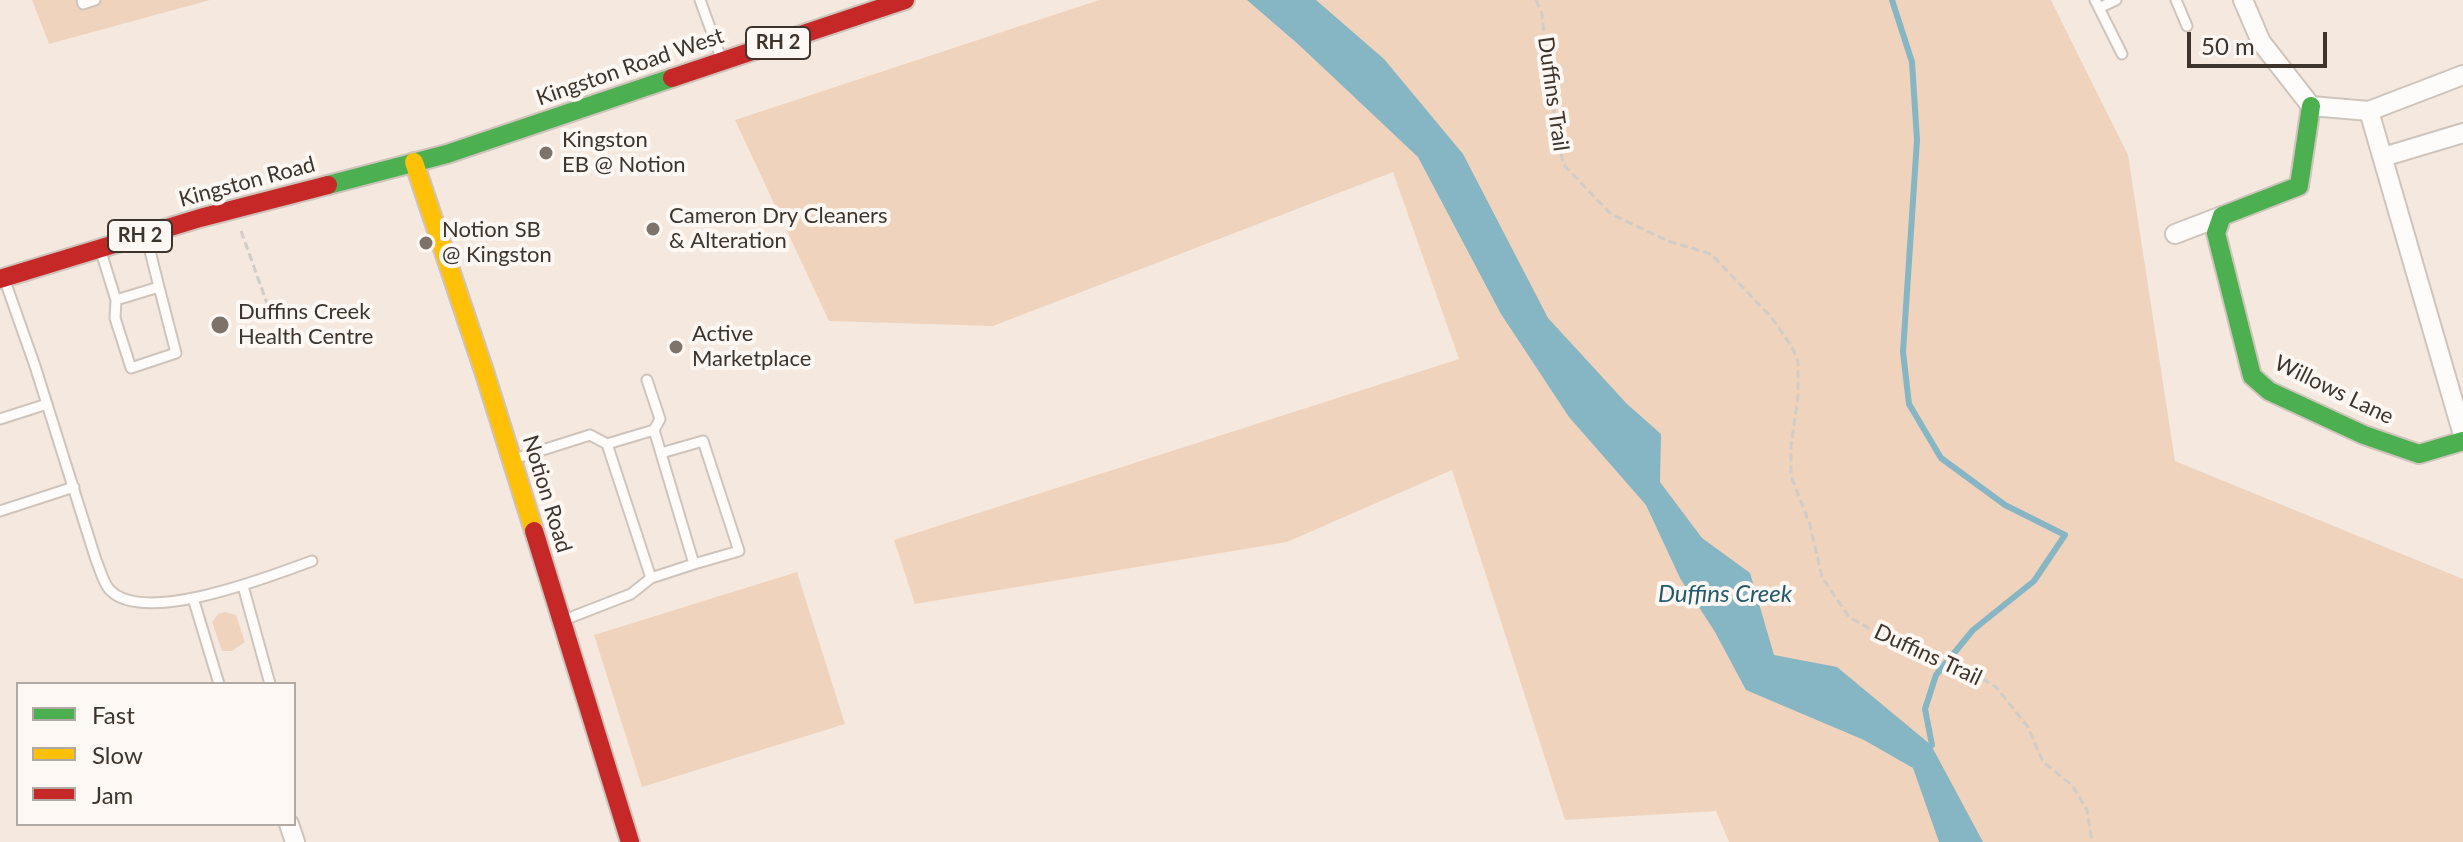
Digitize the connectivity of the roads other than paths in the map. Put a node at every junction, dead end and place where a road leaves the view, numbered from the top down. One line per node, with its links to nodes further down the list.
1 (82, 0): 2 (lane)
2 (95, 0)
3 (700, 0): 11 (lane)
4 (905, 0): 11 (street, Kingston Road West / RH 2)
5 (2116, 0): 8 (lane)
6 (2176, 0): 9 (lane)
7 (2243, 0): 13 (street)
8 (2097, 4): 10 (lane)
9 (2187, 26)
10 (2122, 54)
11 (723, 61): 17 (street, Kingston Road West / RH 2)
12 (2463, 75): 14 (street)
13 (2311, 106): 14 (street); 18 (street)
14 (2369, 111): 16 (street, Willows Lane)
15 (2463, 133): 16 (street)
16 (2383, 157): 29 (street, Willows Lane)
17 (414, 162): 19 (street, Kingston Road / RH 2); 32 (street, Notion Road)
18 (2222, 216): 20 (street); 29 (street, Willows Lane)
19 (146, 234): 21 (street, Kingston Road / RH 2); 23 (lane)
20 (2175, 234)
21 (100, 249): 22 (street, Kingston Road / RH 2); 24 (lane)
22 (2, 278): 26 (lane)
23 (159, 287): 24 (lane); 24 (lane)
24 (116, 300)
25 (647, 380): 28 (lane)
26 (47, 404): 27 (lane); 33 (lane)
27 (0, 419)
28 (654, 430): 30 (lane); 31 (lane)
29 (2463, 438)
30 (607, 444): 32 (lane); 37 (lane)
31 (661, 453): 36 (lane); 36 (lane)
32 (511, 460): 40 (street, Notion Road)
33 (74, 487): 34 (lane); 39 (lane)
34 (0, 511)
35 (312, 561): 38 (lane)
36 (694, 564): 37 (lane)
37 (651, 578): 40 (lane)
38 (243, 586): 39 (lane); 42 (lane)
39 (193, 598): 41 (lane)
40 (561, 621): 43 (street, Notion Road)
41 (218, 682)
42 (269, 682)
43 (630, 842)

